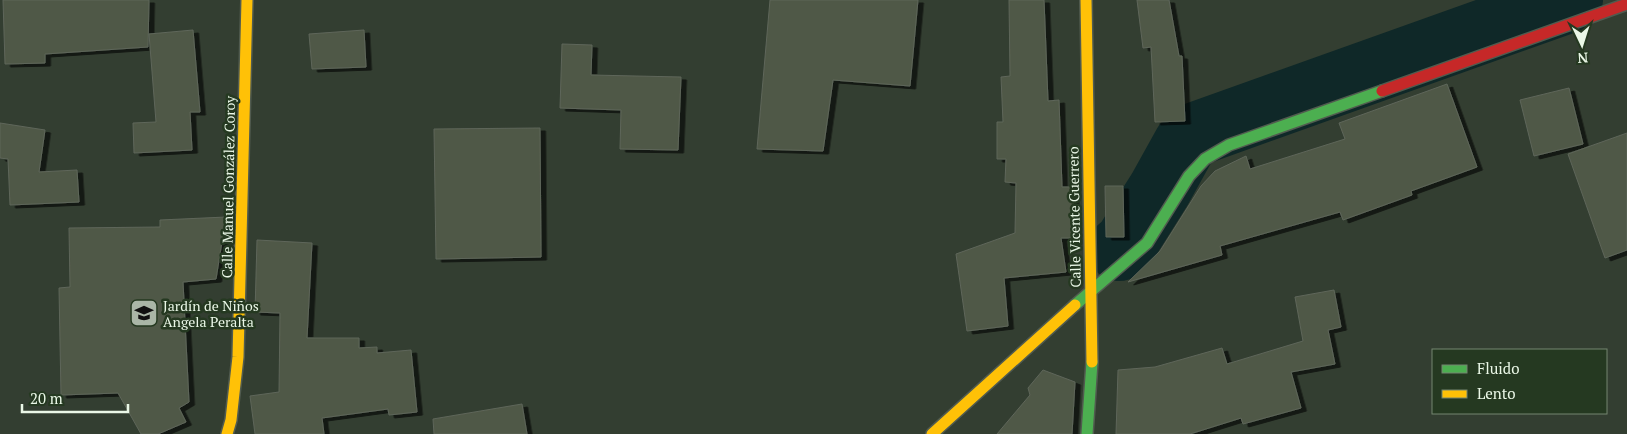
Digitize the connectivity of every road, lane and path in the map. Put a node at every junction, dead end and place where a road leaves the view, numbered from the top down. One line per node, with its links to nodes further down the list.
1 (247, 0): 5 (street, Calle Manuel González Coroy)
2 (1086, 0): 4 (street, Calle Vicente Guerrero)
3 (1627, 4): 4 (street)
4 (1090, 292): 6 (street); 7 (street, Calle Vicente Guerrero)
5 (227, 434)
6 (932, 434)
7 (1087, 434)

